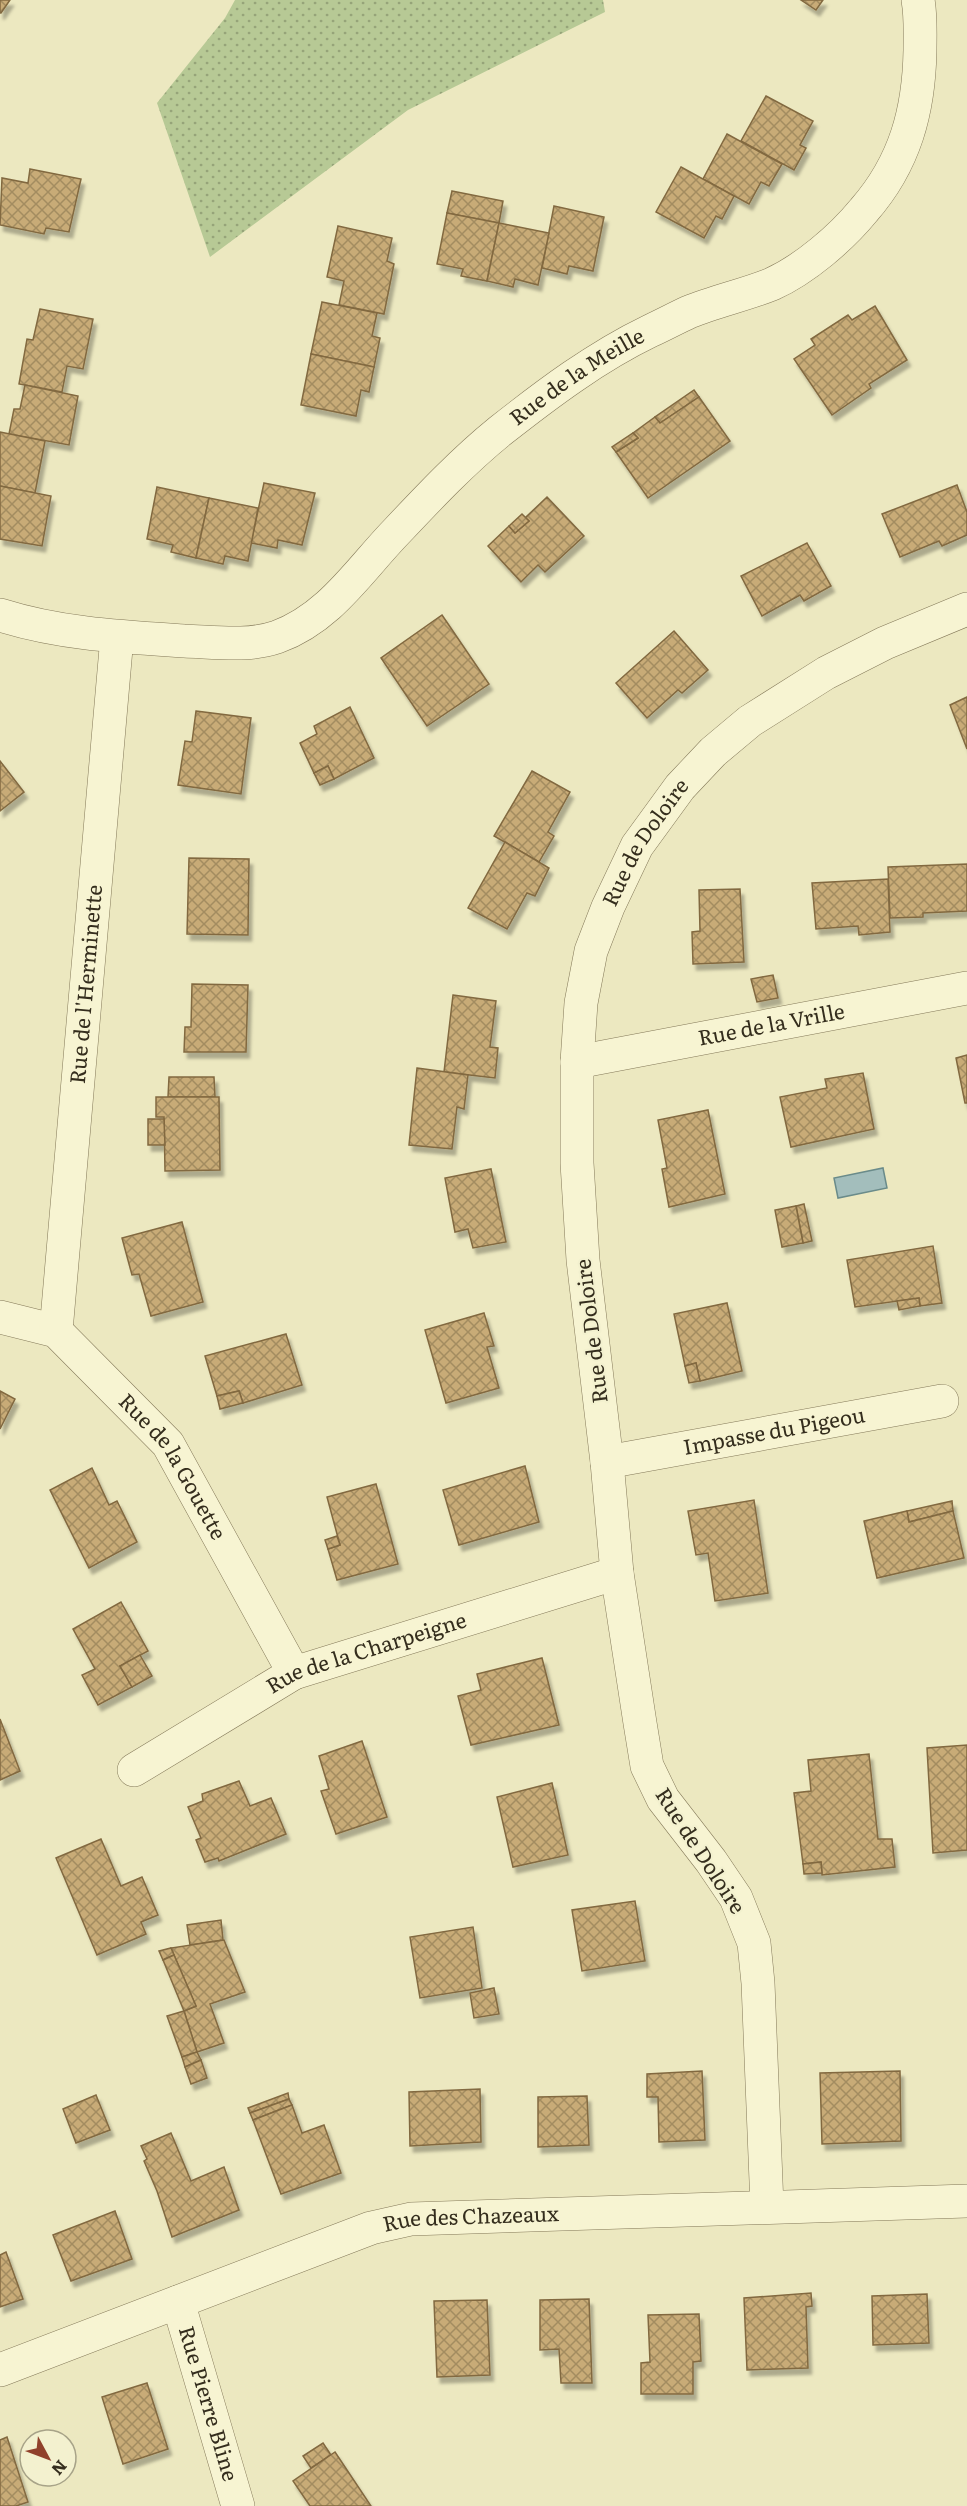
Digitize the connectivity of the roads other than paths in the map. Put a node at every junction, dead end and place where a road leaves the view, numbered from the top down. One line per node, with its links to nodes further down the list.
1 (918, 0): 4 (street, Rue de la Meille)
2 (967, 609): 6 (street, Rue de Doloire)
3 (0, 615): 4 (street, Rue de la Meille)
4 (117, 637): 8 (street, Rue de l'Herminette)
5 (967, 988): 6 (street, Rue de la Vrille)
6 (577, 1062): 10 (street, Rue de Doloire)
7 (0, 1317): 8 (street)
8 (56, 1331): 12 (street, Rue de la Gouette)
9 (942, 1401): 10 (street, Impasse du Pigeou)
10 (607, 1462): 11 (street, Rue de Doloire)
11 (617, 1573): 12 (street, Rue de la Charpeigne); 15 (street, Rue de Doloire)
12 (294, 1673): 13 (street, Rue de la Charpeigne)
13 (134, 1770)
14 (967, 2201): 15 (street, Rue des Chazeaux)
15 (767, 2206): 16 (street, Rue des Chazeaux)
16 (178, 2302): 17 (street, Rue des Chazeaux); 18 (street, Rue Pierre Bline)
17 (0, 2370)
18 (238, 2506)

